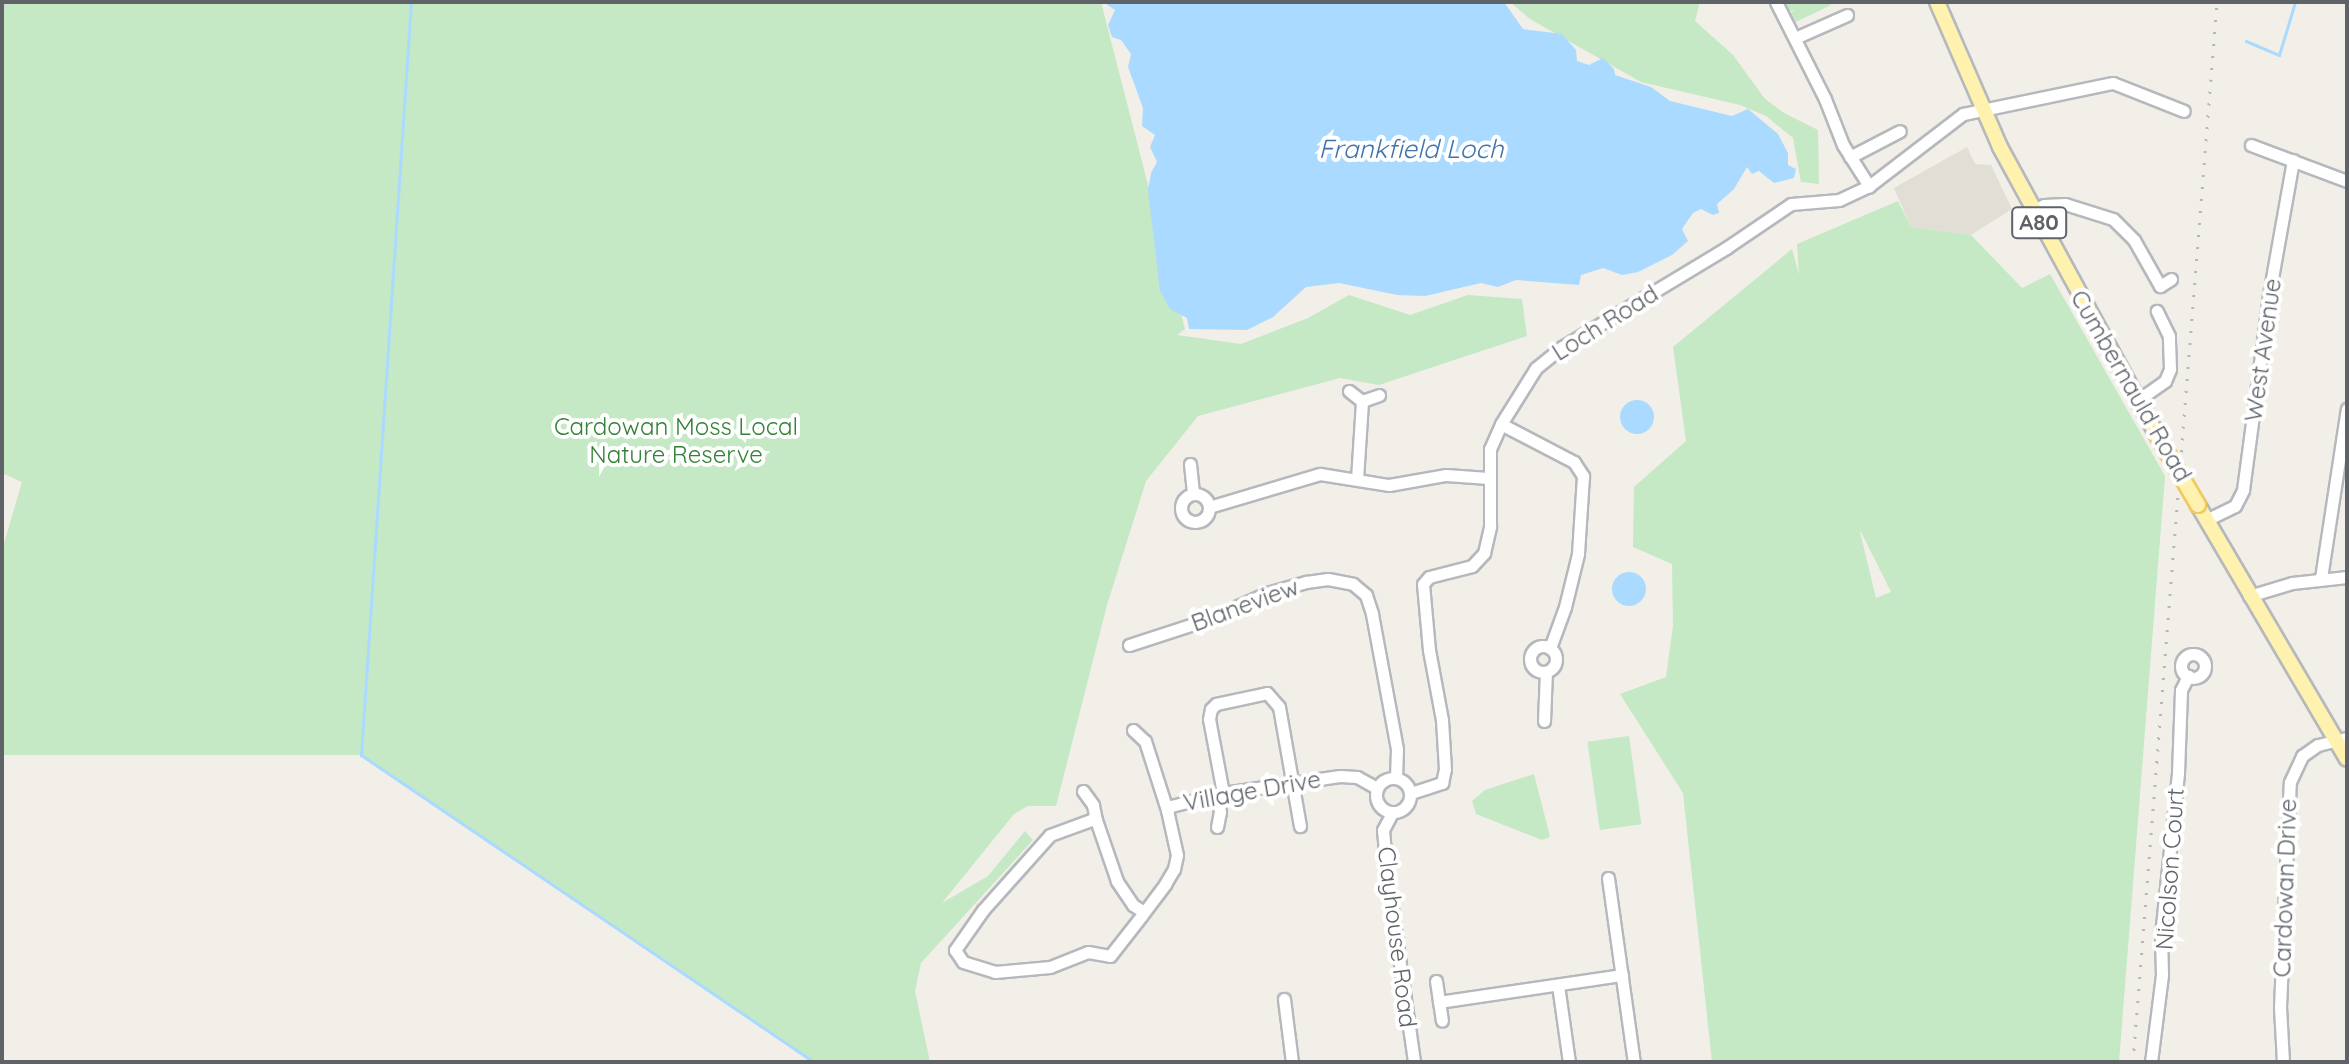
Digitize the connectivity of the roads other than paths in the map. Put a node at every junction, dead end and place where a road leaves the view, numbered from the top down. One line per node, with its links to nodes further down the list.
1 (1776, 2): 4 (street)
2 (1937, 2): 5 (main road, Cumbernauld Road / A80)
3 (1847, 15): 4 (street)
4 (1795, 38): 9 (street)
5 (1984, 110): 6 (street, Loch Road); 12 (street, Loch Road); 13 (main road, Cumbernauld Road / A80)
6 (2184, 111)
7 (1900, 131): 9 (street)
8 (2251, 145): 10 (street)
9 (1850, 157): 12 (street)
10 (2293, 160): 11 (street); 28 (street, West Avenue)
11 (2347, 181)
12 (1869, 186): 22 (street, Loch Road)
13 (2032, 211): 14 (street); 18 (main road, Cumbernauld Road / A80)
14 (2171, 279)
15 (2157, 311): 18 (street)
16 (1349, 391): 19 (street)
17 (1379, 395): 19 (street)
18 (2138, 400): 28 (main road, Cumbernauld Road / A80, bridge)
19 (1362, 401): 25 (street)
20 (2347, 409): 21 (street)
21 (2347, 416): 30 (street)
22 (1501, 424): 24 (street, Loch Road); 33 (street)
23 (1190, 464): 26 (street)
24 (1488, 478): 25 (street); 44 (street, Loch Road)
25 (1357, 479): 27 (street)
26 (1193, 493): 27 (street); 27 (street)
27 (1209, 507)
28 (2206, 520): 31 (main road, Cumbernauld Road / A80)
29 (2347, 577): 30 (street)
30 (2321, 578): 31 (street)
31 (2249, 596): 38 (main road, Cumbernauld Road / A80)
32 (1129, 645): 40 (street, Blaneview)
33 (1550, 648): 34 (street); 34 (street)
34 (1546, 672): 36 (street)
35 (2188, 676): 63 (street, Nicolson Court)
36 (1544, 721)
37 (1133, 730): 46 (street)
38 (2342, 740): 39 (main road, Cumbernauld Road / A80); 64 (street, Cardowan Drive)
39 (2347, 759)
40 (1396, 778): 42 (street); 44 (street)
41 (1293, 783): 42 (street, Village Drive); 45 (street, Village Drive); 45 (street); 49 (street)
42 (1377, 788): 47 (street)
43 (1083, 791): 48 (street)
44 (1411, 793): 47 (street)
45 (1220, 794): 46 (street, Village Drive); 50 (street)
46 (1167, 810): 52 (street, Village Drive)
47 (1392, 813): 60 (street, Clayhouse Road)
48 (1096, 820): 52 (street); 52 (street, Village Drive)
49 (1300, 826)
50 (1217, 827)
51 (1608, 878): 53 (street)
52 (1144, 912)
53 (1622, 975): 55 (street); 62 (street)
54 (1436, 981): 57 (street)
55 (1558, 985): 57 (street); 61 (street)
56 (1284, 999): 59 (street)
57 (1439, 1002): 58 (street)
58 (1442, 1021)
59 (1292, 1062)
60 (1414, 1062)
61 (1569, 1062)
62 (1634, 1062)
63 (2151, 1062)
64 (2283, 1062)

